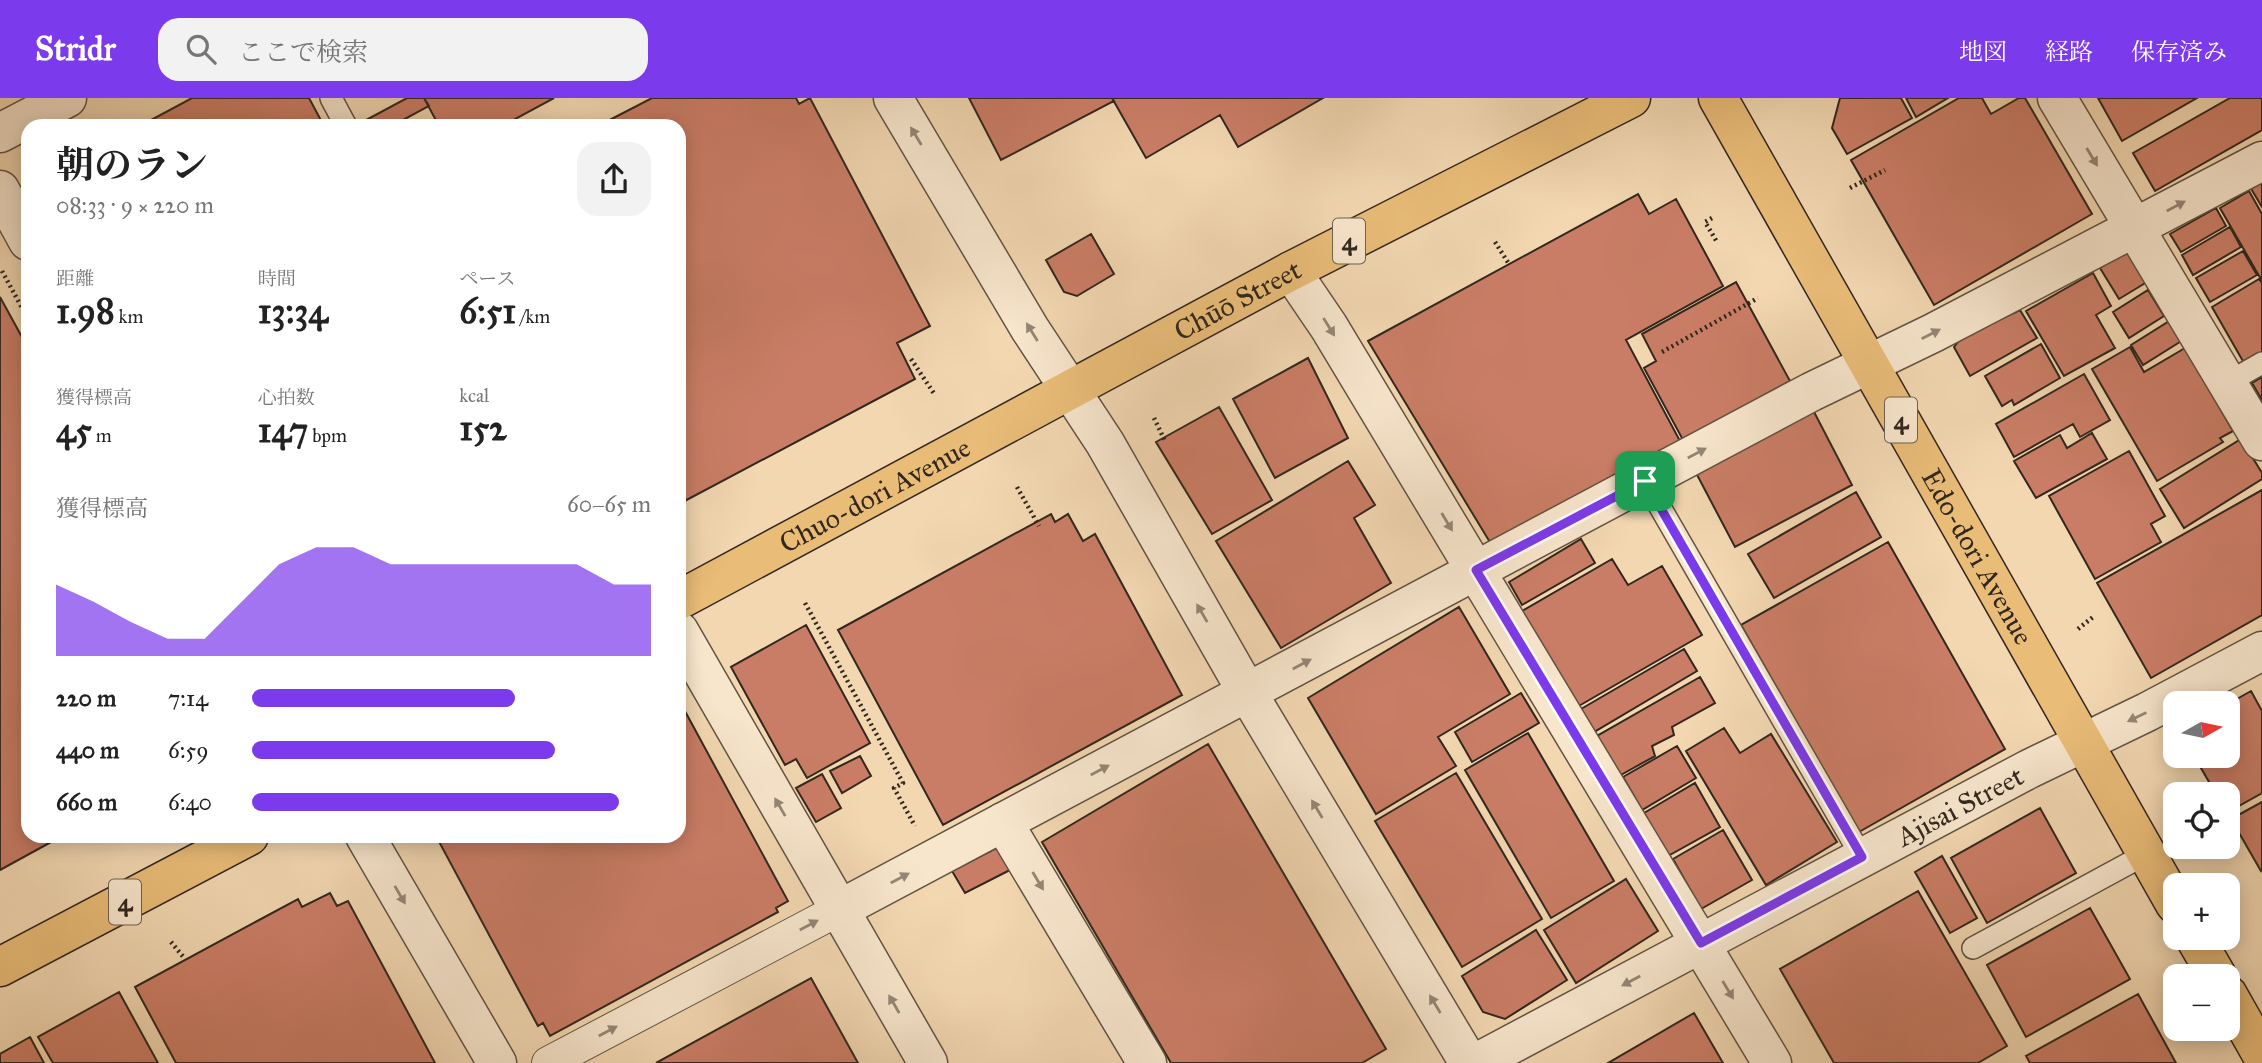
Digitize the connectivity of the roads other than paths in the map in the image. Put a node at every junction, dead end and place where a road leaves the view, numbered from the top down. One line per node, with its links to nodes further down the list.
1 (67, 98): 7 (street)
2 (331, 98): 8 (lane)
3 (893, 98): 19 (street, one-way to 3)
4 (1631, 98): 15 (highway, Chūō Street / 4)
5 (1718, 98): 17 (highway, Edo-dori Avenue / 4)
6 (2057, 98): 14 (street, one-way to 14)
7 (26, 119)
8 (342, 119)
9 (21, 121): 10 (street)
10 (0, 132)
11 (2262, 161): 14 (street, one-way to 11)
12 (0, 190): 13 (street)
13 (21, 228)
14 (2135, 228): 17 (street, one-way to 14); 18 (street)
15 (1292, 271): 19 (highway, Chūō Street / 4); 22 (street, one-way to 22)
16 (2262, 363): 18 (lane)
17 (1869, 364): 21 (street, one-way to 17); 27 (highway, Edo-dori Avenue / 4)
18 (2227, 383): 20 (street)
19 (1069, 389): 23 (highway, Chuo-dori Avenue / 4); 26 (street, one-way to 19)
20 (2262, 441)
21 (1645, 481): 22 (street); 32 (lane)
22 (1476, 570): 26 (street, one-way to 22); 35 (street)
23 (686, 596)
24 (686, 643): 34 (street, one-way to 24)
25 (2262, 651): 27 (street, Ajisai Street, one-way to 27)
26 (1247, 692): 28 (street, one-way to 26); 44 (street, one-way to 26)
27 (2083, 743): 31 (highway, Edo-dori Avenue / 4); 32 (street, Ajisai Street)
28 (1003, 822): 34 (street, one-way to 28); 43 (street, one-way to 43)
29 (236, 843): 37 (highway, 4)
30 (369, 843): 40 (street, one-way to 40)
31 (2147, 854): 33 (highway, Edo-dori Avenue / 4); 36 (lane)
32 (1862, 857): 35 (street, Ajisai Street)
33 (2163, 883)
34 (839, 909): 41 (street, one-way to 34); 42 (street, one-way to 34)
35 (1701, 943): 45 (street, Ajisai Street, one-way to 45); 46 (street, one-way to 46)
36 (1973, 948)
37 (0, 967)
38 (2240, 1016): 39 (highway)
39 (2262, 1055)
40 (497, 1063)
41 (548, 1063)
42 (929, 1063)
43 (1147, 1063)
44 (1469, 1063)
45 (1476, 1063)
46 (1772, 1063)

